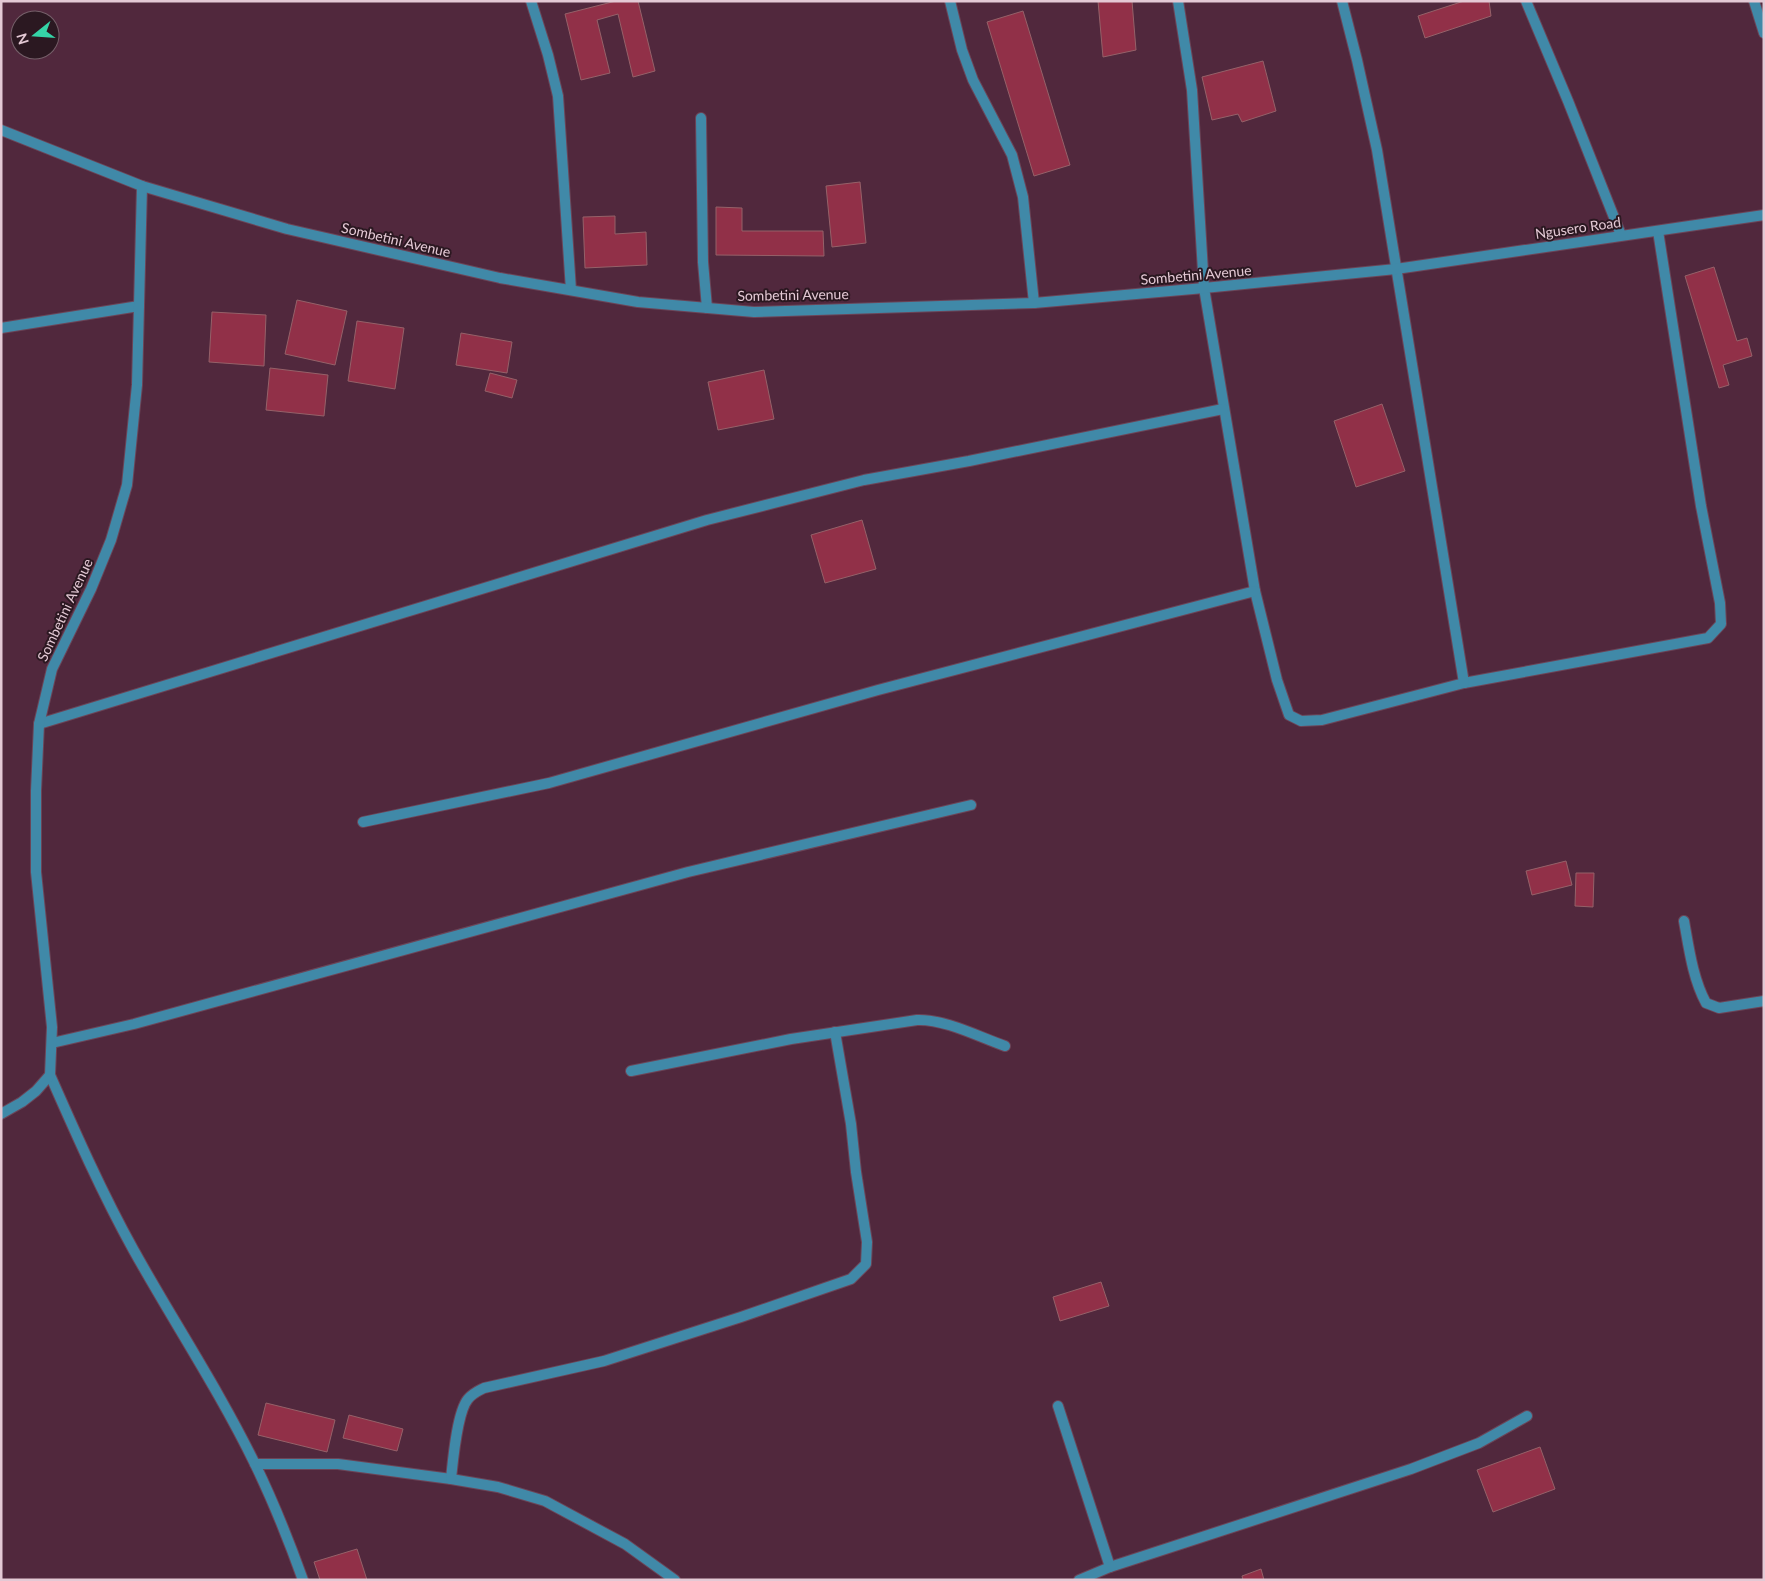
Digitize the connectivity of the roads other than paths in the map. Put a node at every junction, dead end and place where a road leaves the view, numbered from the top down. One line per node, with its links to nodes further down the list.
1 (531, 1): 16 (street)
2 (950, 1): 17 (street)
3 (1178, 1): 15 (street)
4 (1342, 1): 14 (street)
5 (1526, 1): 13 (street)
6 (1754, 1): 7 (street)
7 (1764, 33)
8 (701, 118): 19 (street)
9 (1, 130): 10 (street, Sombetini Avenue)
10 (142, 186): 16 (street, Sombetini Avenue); 18 (street, Sombetini Avenue)
11 (1764, 215): 12 (street, Ngusero Road)
12 (1658, 230): 13 (street, Ngusero Road); 23 (street)
13 (1621, 235): 14 (street, Ngusero Road)
14 (1396, 269): 15 (street, Sombetini Avenue); 23 (street)
15 (1204, 288): 17 (street, Sombetini Avenue); 21 (street)
16 (571, 290): 19 (street, Sombetini Avenue)
17 (1034, 303): 19 (street, Sombetini Avenue)
18 (139, 306): 20 (street); 24 (street, Sombetini Avenue)
19 (707, 308)
20 (1, 328)
21 (1223, 409): 22 (street); 24 (street)
22 (1255, 591): 23 (street); 26 (street)
23 (1464, 683)
24 (39, 724): 30 (street, Sombetini Avenue)
25 (971, 805): 30 (street)
26 (363, 822)
27 (1684, 921): 28 (street)
28 (1764, 1001)
29 (835, 1032): 31 (street); 32 (street); 38 (street)
30 (52, 1044): 33 (street, Sombetini Avenue)
31 (1005, 1046)
32 (632, 1071)
33 (50, 1075): 34 (street); 37 (street)
34 (1, 1114)
35 (1058, 1406): 39 (street)
36 (1527, 1416): 39 (street)
37 (255, 1464): 38 (street); 40 (street)
38 (450, 1478): 41 (street)
39 (1110, 1567): 42 (street)
40 (303, 1580)
41 (675, 1580)
42 (1079, 1580)

